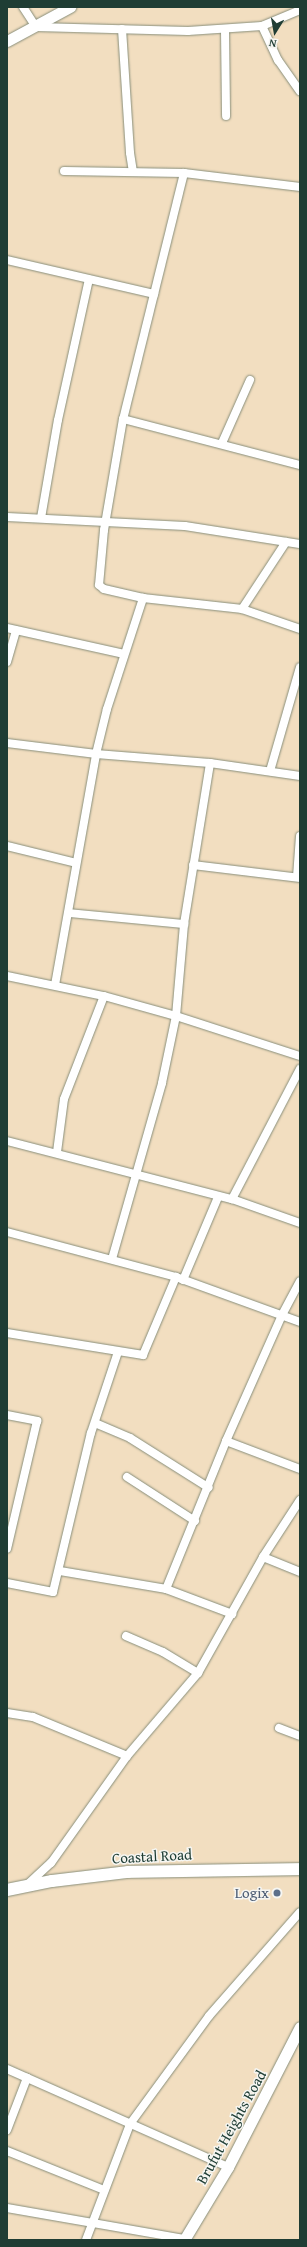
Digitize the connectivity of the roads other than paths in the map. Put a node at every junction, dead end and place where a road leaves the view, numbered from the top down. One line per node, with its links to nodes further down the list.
1 (23, 7): 5 (street)
2 (70, 7): 5 (street)
3 (300, 10): 4 (street)
4 (262, 26): 7 (street); 9 (street)
5 (36, 27): 6 (street); 8 (street)
6 (122, 29): 7 (street); 12 (street)
7 (224, 30): 10 (street)
8 (7, 41)
9 (300, 92)
10 (226, 116)
11 (64, 171): 12 (street)
12 (134, 172): 13 (street)
13 (184, 173): 14 (street); 17 (street)
14 (300, 187)
15 (7, 260): 16 (street)
16 (89, 279): 17 (street); 23 (street)
17 (154, 294): 19 (street)
18 (250, 380): 20 (street)
19 (123, 419): 20 (street); 24 (street)
20 (222, 443): 21 (street)
21 (300, 465)
22 (7, 517): 23 (street)
23 (42, 518): 24 (street)
24 (105, 521): 25 (street); 27 (street)
25 (286, 542): 26 (street); 28 (street)
26 (300, 544)
27 (143, 598): 28 (street); 32 (street)
28 (242, 609): 30 (street)
29 (7, 628): 31 (street)
30 (300, 629)
31 (16, 630): 32 (street); 33 (street)
32 (124, 654): 36 (street)
33 (7, 662)
34 (300, 667): 38 (street)
35 (7, 743): 36 (street)
36 (96, 754): 37 (street); 42 (street)
37 (210, 763): 38 (street); 43 (street)
38 (270, 771): 39 (street)
39 (300, 776)
40 (300, 836): 44 (street)
41 (7, 846): 42 (street)
42 (76, 863): 45 (street)
43 (193, 865): 44 (street); 46 (street)
44 (298, 878)
45 (68, 913): 46 (street); 48 (street)
46 (184, 924): 50 (street)
47 (7, 976): 48 (street)
48 (55, 985): 49 (street)
49 (104, 996): 50 (street); 54 (street)
50 (176, 1016): 51 (street); 55 (street)
51 (300, 1056)
52 (300, 1069): 57 (street)
53 (7, 1141): 54 (street)
54 (57, 1152): 55 (street)
55 (137, 1175): 56 (street); 60 (street)
56 (218, 1197): 57 (street); 61 (street)
57 (232, 1199): 58 (street)
58 (300, 1223)
59 (7, 1232): 60 (street)
60 (112, 1259): 61 (street)
61 (180, 1279): 63 (street); 66 (street)
62 (300, 1281): 63 (street)
63 (282, 1315): 64 (street); 69 (street)
64 (300, 1322)
65 (7, 1333): 66 (street)
66 (118, 1352): 68 (street)
67 (7, 1415): 75 (street)
68 (95, 1422): 72 (street); 77 (street)
69 (226, 1440): 70 (street); 72 (street)
70 (300, 1469)
71 (126, 1477): 74 (street)
72 (209, 1488): 74 (street)
73 (300, 1500): 76 (street)
74 (195, 1521): 80 (street)
75 (7, 1549)
76 (263, 1557): 78 (street); 81 (street)
77 (60, 1571): 79 (street); 80 (street)
78 (300, 1572)
79 (7, 1583)
80 (166, 1589): 81 (street)
81 (232, 1614): 83 (street)
82 (126, 1636): 83 (street)
83 (198, 1672): 87 (street)
84 (7, 1713): 87 (street)
85 (279, 1728): 86 (street)
86 (300, 1736)
87 (127, 1756): 89 (street)
88 (300, 1869): 89 (main road, Coastal Road)
89 (27, 1885): 90 (main road, Coastal Road)
90 (7, 1890)
91 (300, 1912): 95 (street)
92 (300, 2027): 98 (street, Brufut Heights Road)
93 (7, 2069): 94 (street)
94 (27, 2078): 95 (street); 96 (street)
95 (130, 2124): 98 (street); 99 (street)
96 (7, 2130)
97 (7, 2150): 99 (street)
98 (228, 2167): 103 (street, Brufut Heights Road)
99 (104, 2190): 101 (street)
100 (7, 2208): 101 (street)
101 (91, 2223): 102 (street); 103 (street)
102 (86, 2240)
103 (185, 2240)

